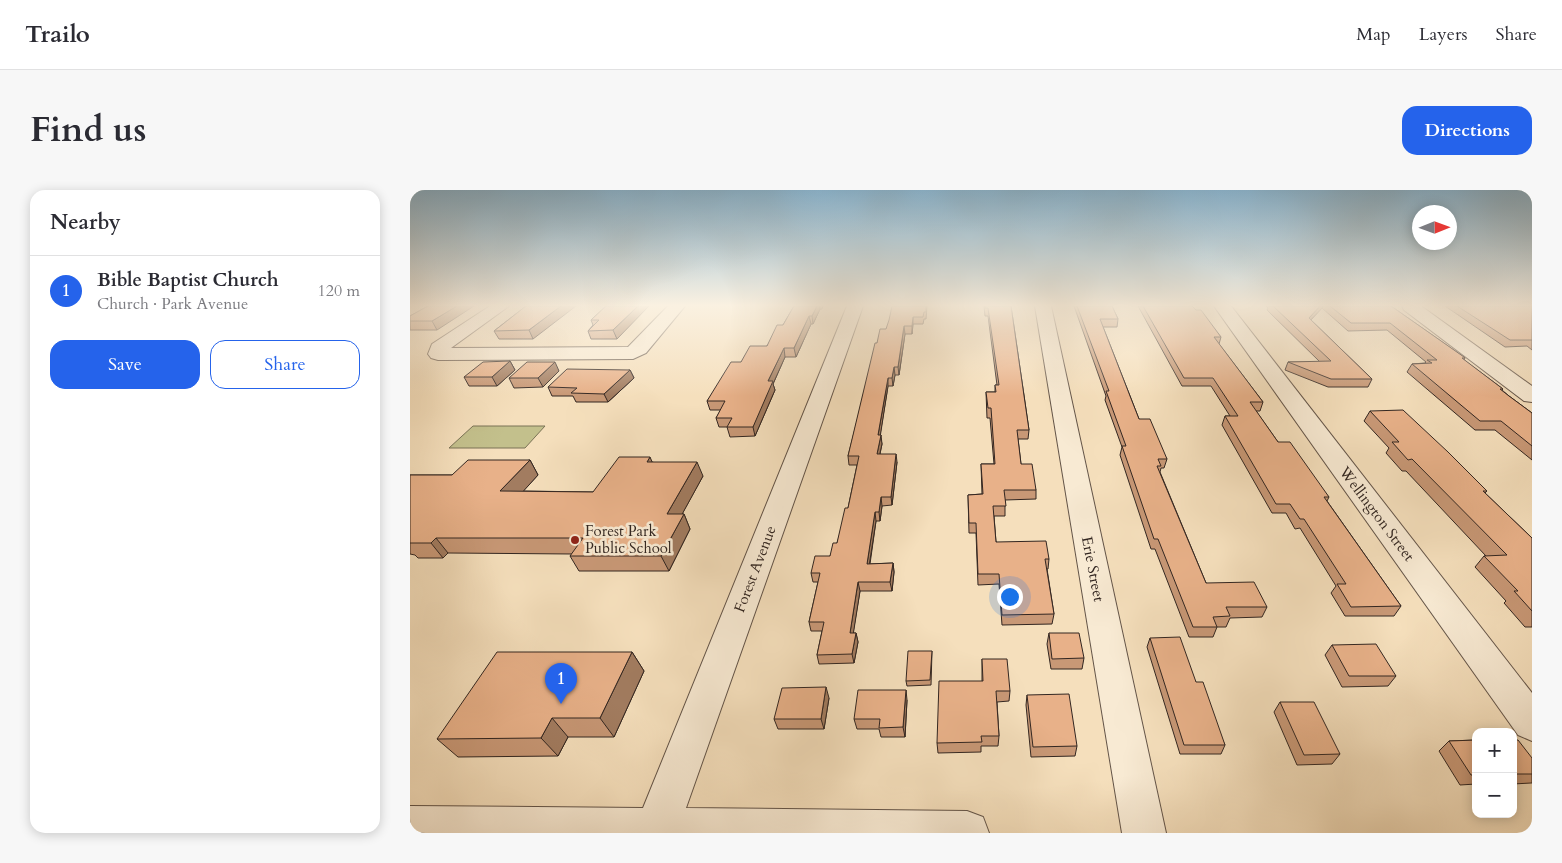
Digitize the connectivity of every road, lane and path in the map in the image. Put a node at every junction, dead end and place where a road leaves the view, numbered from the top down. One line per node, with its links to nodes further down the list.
1 (457, 336): 2 (street)
2 (649, 336)
3 (844, 336): 10 (street, Forest Avenue)
4 (1049, 336): 12 (street, Erie Street)
5 (1244, 336): 8 (street, Wellington Street)
6 (1451, 336): 7 (street)
7 (1532, 396)
8 (1532, 723)
9 (410, 828): 10 (street)
10 (656, 831): 11 (street)
11 (967, 833)
12 (1144, 833)

